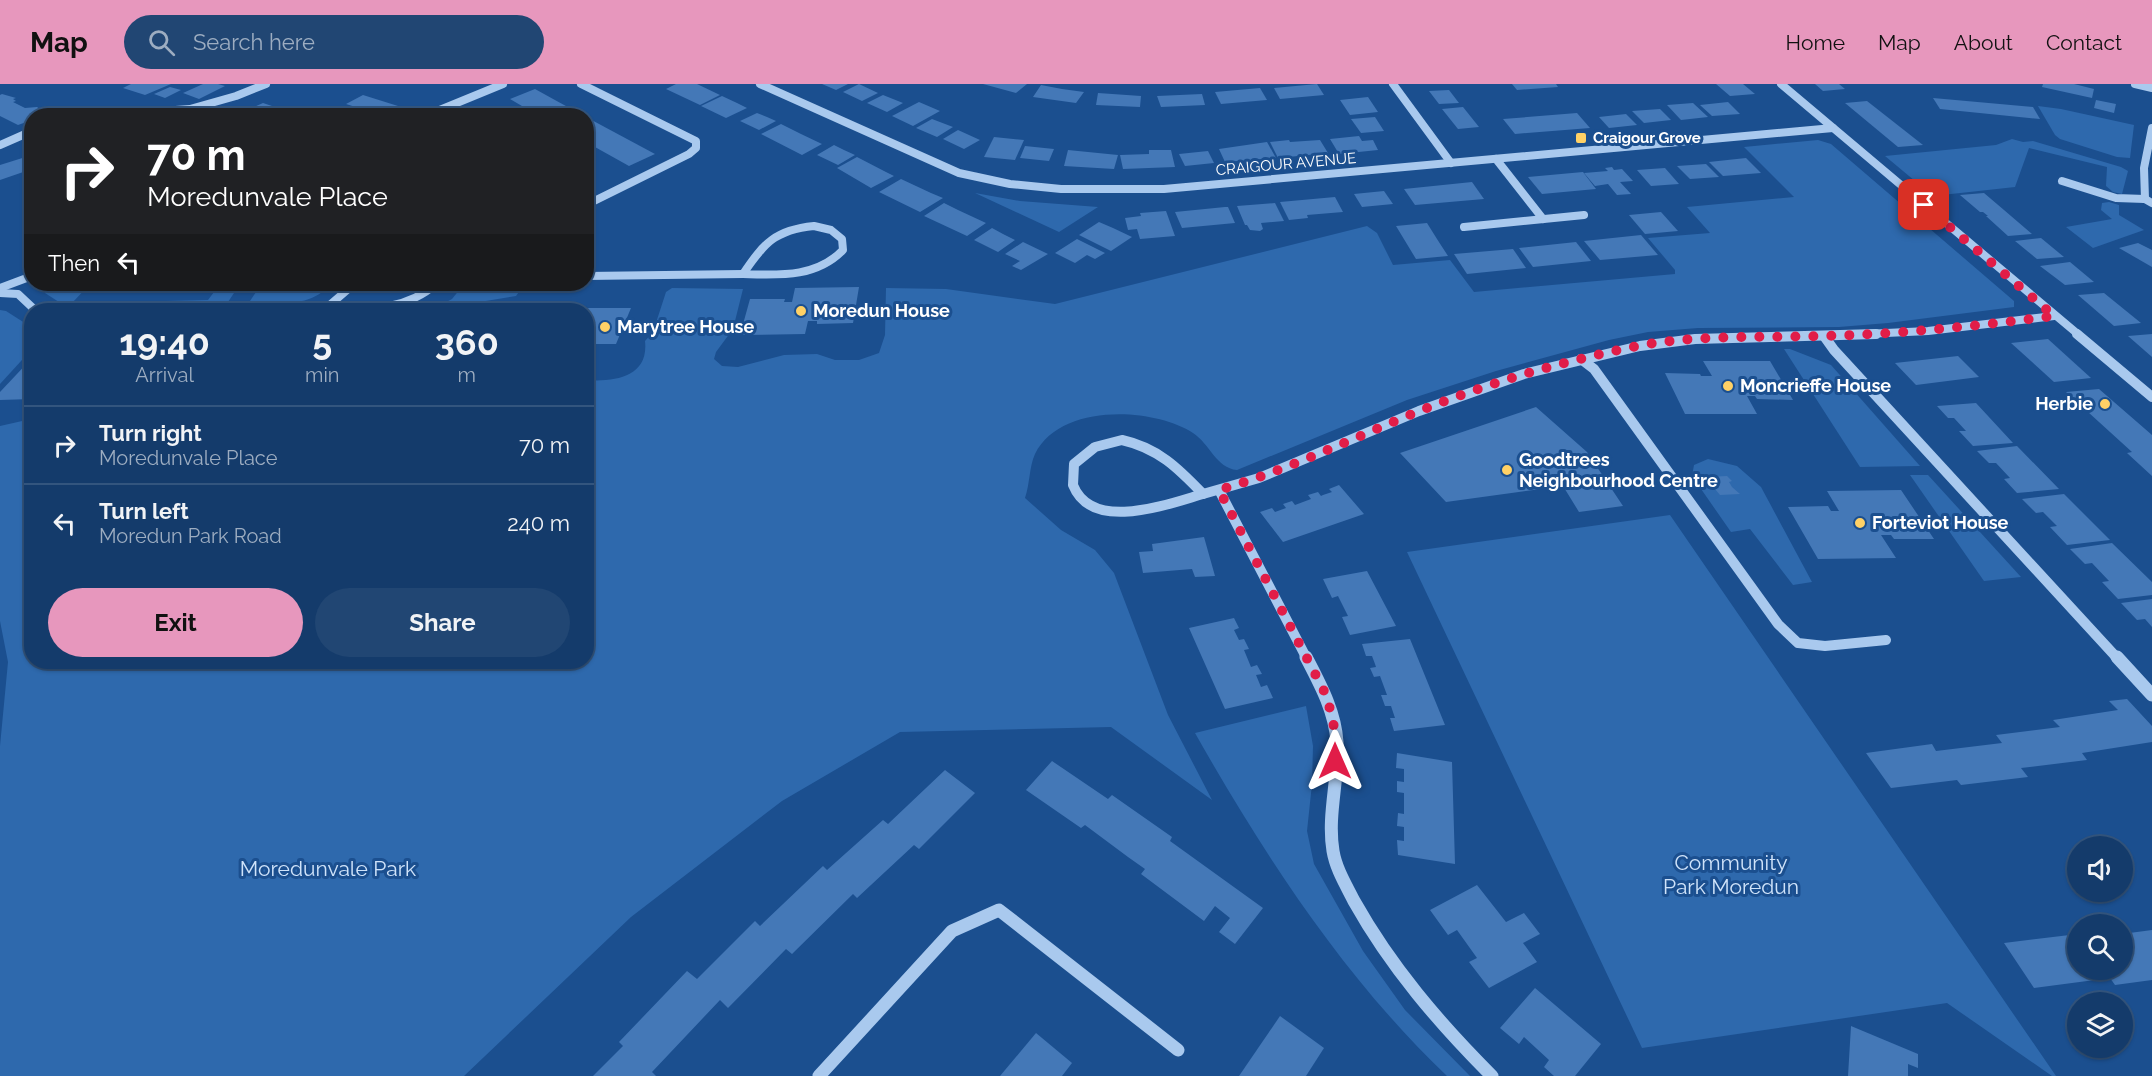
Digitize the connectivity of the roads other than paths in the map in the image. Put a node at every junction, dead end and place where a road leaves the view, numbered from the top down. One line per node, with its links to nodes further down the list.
1 (266, 84): 9 (street)
2 (503, 84): 10 (street)
3 (581, 84): 18 (street)
4 (760, 84): 16 (street, CRAIGOUR AVENUE)
5 (1393, 84): 16 (street)
6 (1781, 84): 11 (street)
7 (2135, 84): 8 (street)
8 (2152, 88)
9 (194, 108)
10 (445, 108)
11 (1833, 128): 15 (street, CRAIGOUR AVENUE); 32 (street)
12 (2152, 128): 19 (street)
13 (24, 134): 14 (street)
14 (0, 145)
15 (1496, 159): 16 (street, CRAIGOUR AVENUE); 21 (street)
16 (1451, 163)
17 (2062, 182): 19 (street)
18 (594, 201)
19 (2148, 201)
20 (1584, 215): 21 (street)
21 (1543, 219): 22 (street)
22 (1464, 227)
23 (743, 274): 23 (street); 24 (street)
24 (594, 276)
25 (24, 280): 26 (street)
26 (0, 291): 29 (street)
27 (348, 291): 30 (street)
28 (430, 291): 31 (street)
29 (28, 303)
30 (333, 303)
31 (408, 303)
32 (2054, 316): 33 (street); 35 (street)
33 (1824, 336): 34 (street); 39 (street)
34 (1581, 358): 36 (street); 38 (street)
35 (2152, 397)
36 (1219, 490): 37 (street); 42 (street)
37 (1203, 494): 37 (street)
38 (1886, 640)
39 (2152, 695)
40 (1178, 1050): 41 (street)
41 (819, 1076)
42 (1492, 1076)

